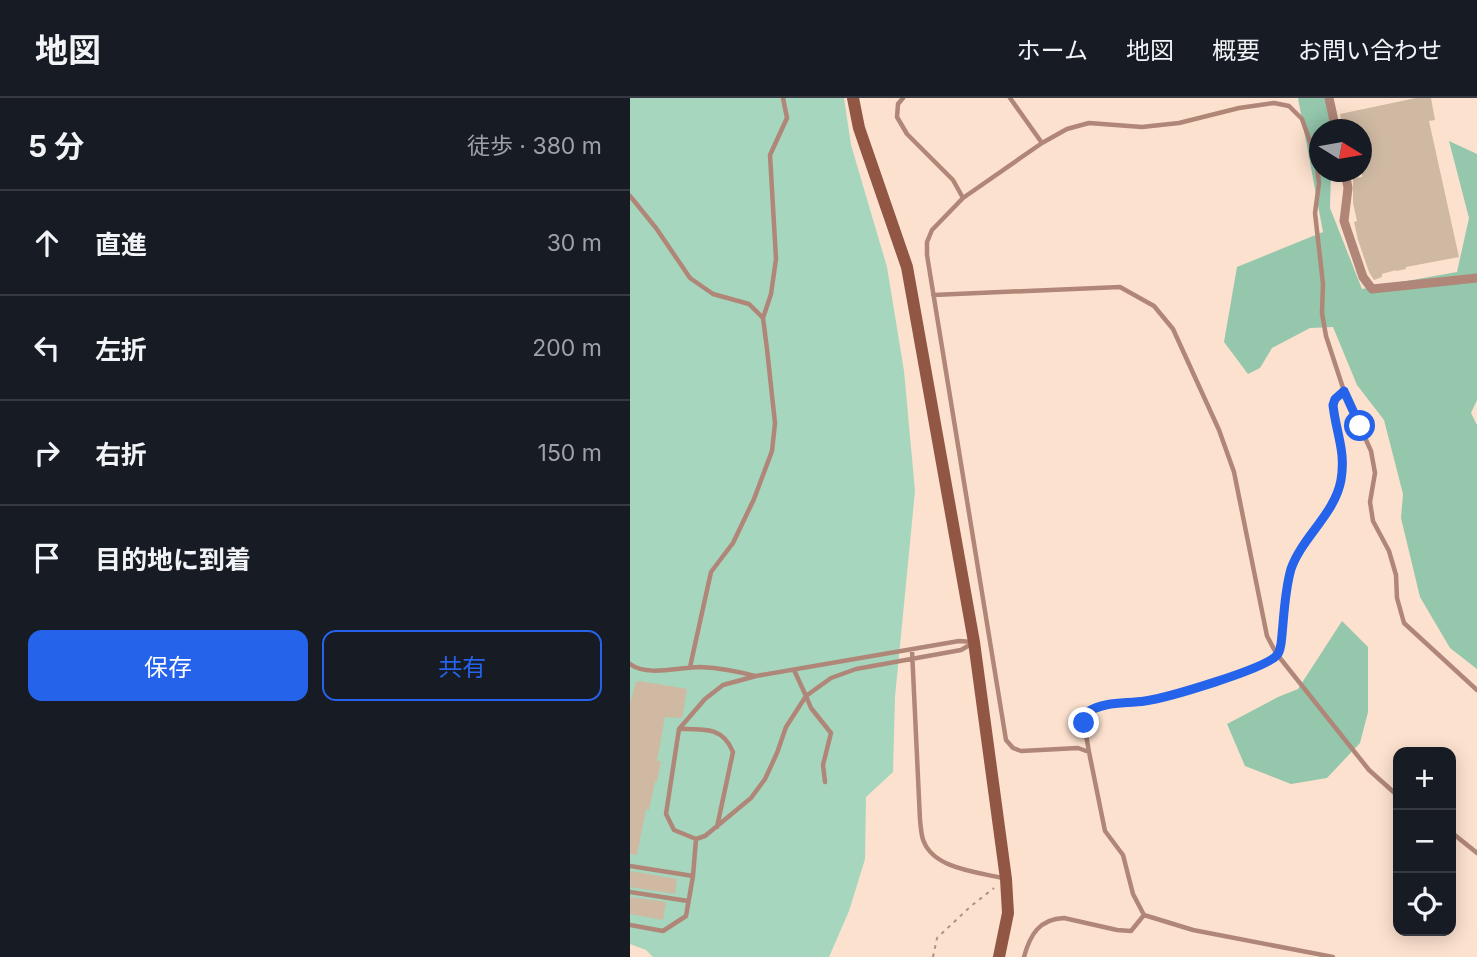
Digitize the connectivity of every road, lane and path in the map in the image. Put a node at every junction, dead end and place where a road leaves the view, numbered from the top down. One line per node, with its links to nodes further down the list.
1 (783, 98): 13 (lane)
2 (853, 98): 15 (street)
3 (903, 98): 10 (lane)
4 (1010, 98): 7 (lane)
5 (1329, 98): 6 (street)
6 (1334, 119)
7 (1042, 143): 10 (lane); 14 (lane)
8 (1347, 182): 11 (street)
9 (630, 196): 13 (lane)
10 (963, 198): 12 (lane)
11 (1477, 278)
12 (933, 295): 17 (lane); 26 (lane)
13 (763, 318): 20 (lane)
14 (1344, 391): 17 (lane); 23 (lane)
15 (974, 642): 16 (lane); 18 (lane); 35 (street)
16 (912, 650): 18 (lane); 21 (lane)
17 (1278, 654): 26 (lane); 28 (lane)
18 (912, 660): 24 (lane); 35 (lane)
19 (630, 664): 20 (lane)
20 (690, 667): 22 (lane)
21 (794, 670): 22 (lane); 24 (lane)
22 (756, 676): 25 (lane)
23 (1477, 690)
24 (806, 696): 27 (lane); 29 (lane)
25 (679, 729): 29 (lane); 31 (lane)
26 (1089, 752): 38 (lane)
27 (825, 782)
28 (1393, 792)
29 (717, 827): 31 (lane)
30 (1456, 836): 32 (lane)
31 (696, 839): 34 (lane)
32 (1477, 853)
33 (630, 866): 34 (lane)
34 (693, 876): 37 (lane)
35 (1006, 879): 40 (path); 41 (street)
36 (630, 892): 37 (lane)
37 (688, 901): 39 (lane)
38 (1144, 915): 42 (lane); 43 (lane)
39 (630, 925)
40 (933, 957)
41 (999, 957)
42 (1024, 957)
43 (1333, 957)

